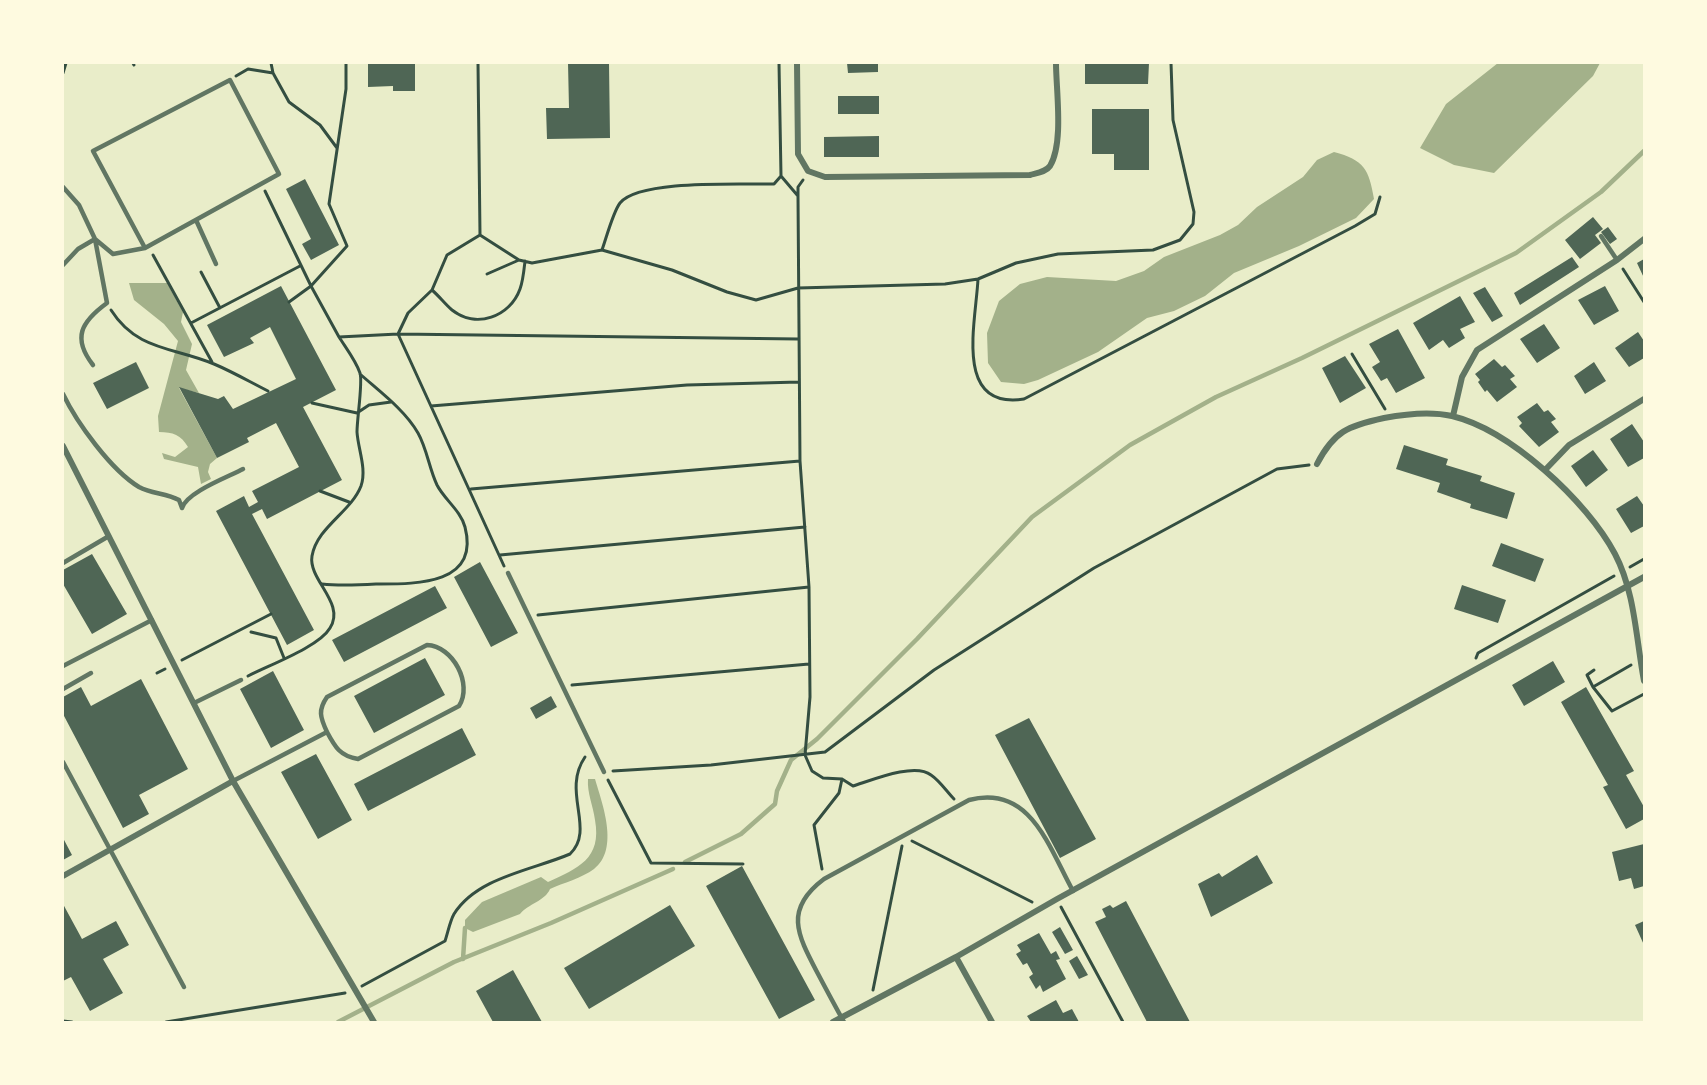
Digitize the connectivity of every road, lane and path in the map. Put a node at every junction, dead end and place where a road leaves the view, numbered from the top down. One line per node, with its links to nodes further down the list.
1 (66, 63): 9 (path)
2 (271, 63): 10 (path)
3 (346, 63): 12 (path)
4 (478, 63): 20 (path)
5 (779, 63): 14 (path)
6 (797, 63): 13 (street)
7 (1056, 63): 13 (street)
8 (1171, 63): 34 (path)
9 (63, 73)
10 (273, 74): 11 (path); 12 (path)
11 (230, 80): 15 (lane); 24 (lane)
12 (338, 149): 35 (path)
13 (808, 171): 17 (path)
14 (781, 176): 17 (path); 25 (path)
15 (262, 184): 19 (lane); 31 (path)
16 (63, 187): 22 (lane)
17 (798, 196): 36 (path)
18 (1380, 197): 34 (path)
19 (196, 220): 24 (lane); 29 (lane)
20 (480, 234): 26 (path); 37 (path)
21 (1601, 236): 27 (lane)
22 (95, 239): 24 (lane); 30 (lane); 40 (lane)
23 (1644, 239): 27 (street)
24 (146, 248): 42 (path)
25 (602, 250): 28 (path); 36 (path)
26 (519, 260): 28 (path); 33 (path)
27 (1617, 260): 39 (path); 58 (street)
28 (525, 261): 37 (path)
29 (216, 264)
30 (63, 265)
31 (300, 266): 35 (path); 41 (path)
32 (201, 272): 41 (path)
33 (487, 274)
34 (978, 279): 36 (path)
35 (311, 286): 38 (path); 44 (path)
36 (798, 288): 45 (path)
37 (432, 290): 43 (path)
38 (289, 302)
39 (1644, 302)
40 (106, 303): 47 (path); 48 (lane)
41 (220, 308): 42 (path)
42 (191, 323): 47 (path)
43 (398, 334): 44 (path); 45 (path); 56 (path)
44 (339, 337): 49 (path)
45 (798, 339): 50 (path)
46 (1352, 354): 59 (path)
47 (213, 364): 51 (path)
48 (93, 365)
49 (360, 374): 54 (path); 57 (path)
50 (799, 382): 56 (path); 61 (path)
51 (268, 392)
52 (63, 394): 63 (lane)
53 (1644, 399): 64 (street)
54 (390, 402): 57 (path); 76 (path)
55 (312, 403): 57 (path)
56 (431, 406): 65 (path)
57 (357, 413): 67 (path)
58 (1454, 416): 59 (street); 64 (street)
59 (1389, 417): 62 (street)
60 (63, 446): 69 (street)
61 (800, 461): 65 (path); 68 (path)
62 (1317, 464): 101 (path)
63 (243, 469)
64 (1546, 469): 73 (street)
65 (471, 489): 70 (path)
66 (320, 491): 67 (path)
67 (350, 502): 76 (path)
68 (805, 528): 70 (path); 78 (path)
69 (109, 536): 72 (lane); 81 (street)
70 (500, 555): 74 (path)
71 (1644, 559): 73 (path)
72 (63, 563)
73 (1623, 571): 77 (street); 91 (path)
74 (508, 573): 80 (lane)
75 (1644, 577): 77 (street)
76 (321, 584): 83 (path)
77 (1629, 586): 84 (street); 91 (street)
78 (809, 587): 80 (path); 86 (path)
79 (271, 614): 85 (path)
80 (527, 616): 94 (lane)
81 (152, 620): 85 (street); 87 (lane)
82 (251, 632): 83 (path)
83 (284, 658): 92 (path)
84 (1640, 660): 93 (street); 95 (path)
85 (174, 664): 90 (path); 98 (street)
86 (809, 664): 94 (path); 101 (path)
87 (63, 666)
88 (1594, 670): 95 (path)
89 (91, 673): 96 (lane)
90 (157, 673)
91 (1471, 674): 112 (street)
92 (241, 680): 98 (lane)
93 (1644, 681)
94 (562, 686): 100 (lane)
95 (1593, 687): 97 (path)
96 (63, 689)
97 (1644, 694)
98 (194, 704): 105 (street)
99 (327, 732): 99 (lane); 105 (lane)
100 (592, 748): 103 (lane); 117 (path)
101 (805, 755): 103 (path); 104 (path)
102 (63, 762): 108 (lane)
103 (604, 772): 109 (path)
104 (842, 779): 106 (path); 111 (path)
105 (233, 781): 108 (street); 117 (street)
106 (959, 805): 107 (lane); 112 (lane)
107 (904, 837): 111 (lane); 114 (path); 118 (path)
108 (110, 851): 110 (street); 116 (lane)
109 (742, 864)
110 (63, 876)
111 (824, 879): 119 (lane)
112 (1073, 891): 113 (street)
113 (1057, 899): 114 (street); 126 (path)
114 (1038, 910): 115 (street)
115 (957, 957): 118 (street); 125 (street)
116 (184, 987)
117 (355, 989): 121 (street); 123 (path)
118 (870, 1001): 119 (street)
119 (842, 1019): 124 (street)
120 (63, 1020): 122 (path)
121 (374, 1021)
122 (72, 1022)
123 (166, 1022)
124 (833, 1022)
125 (992, 1022)
126 (1123, 1022)

